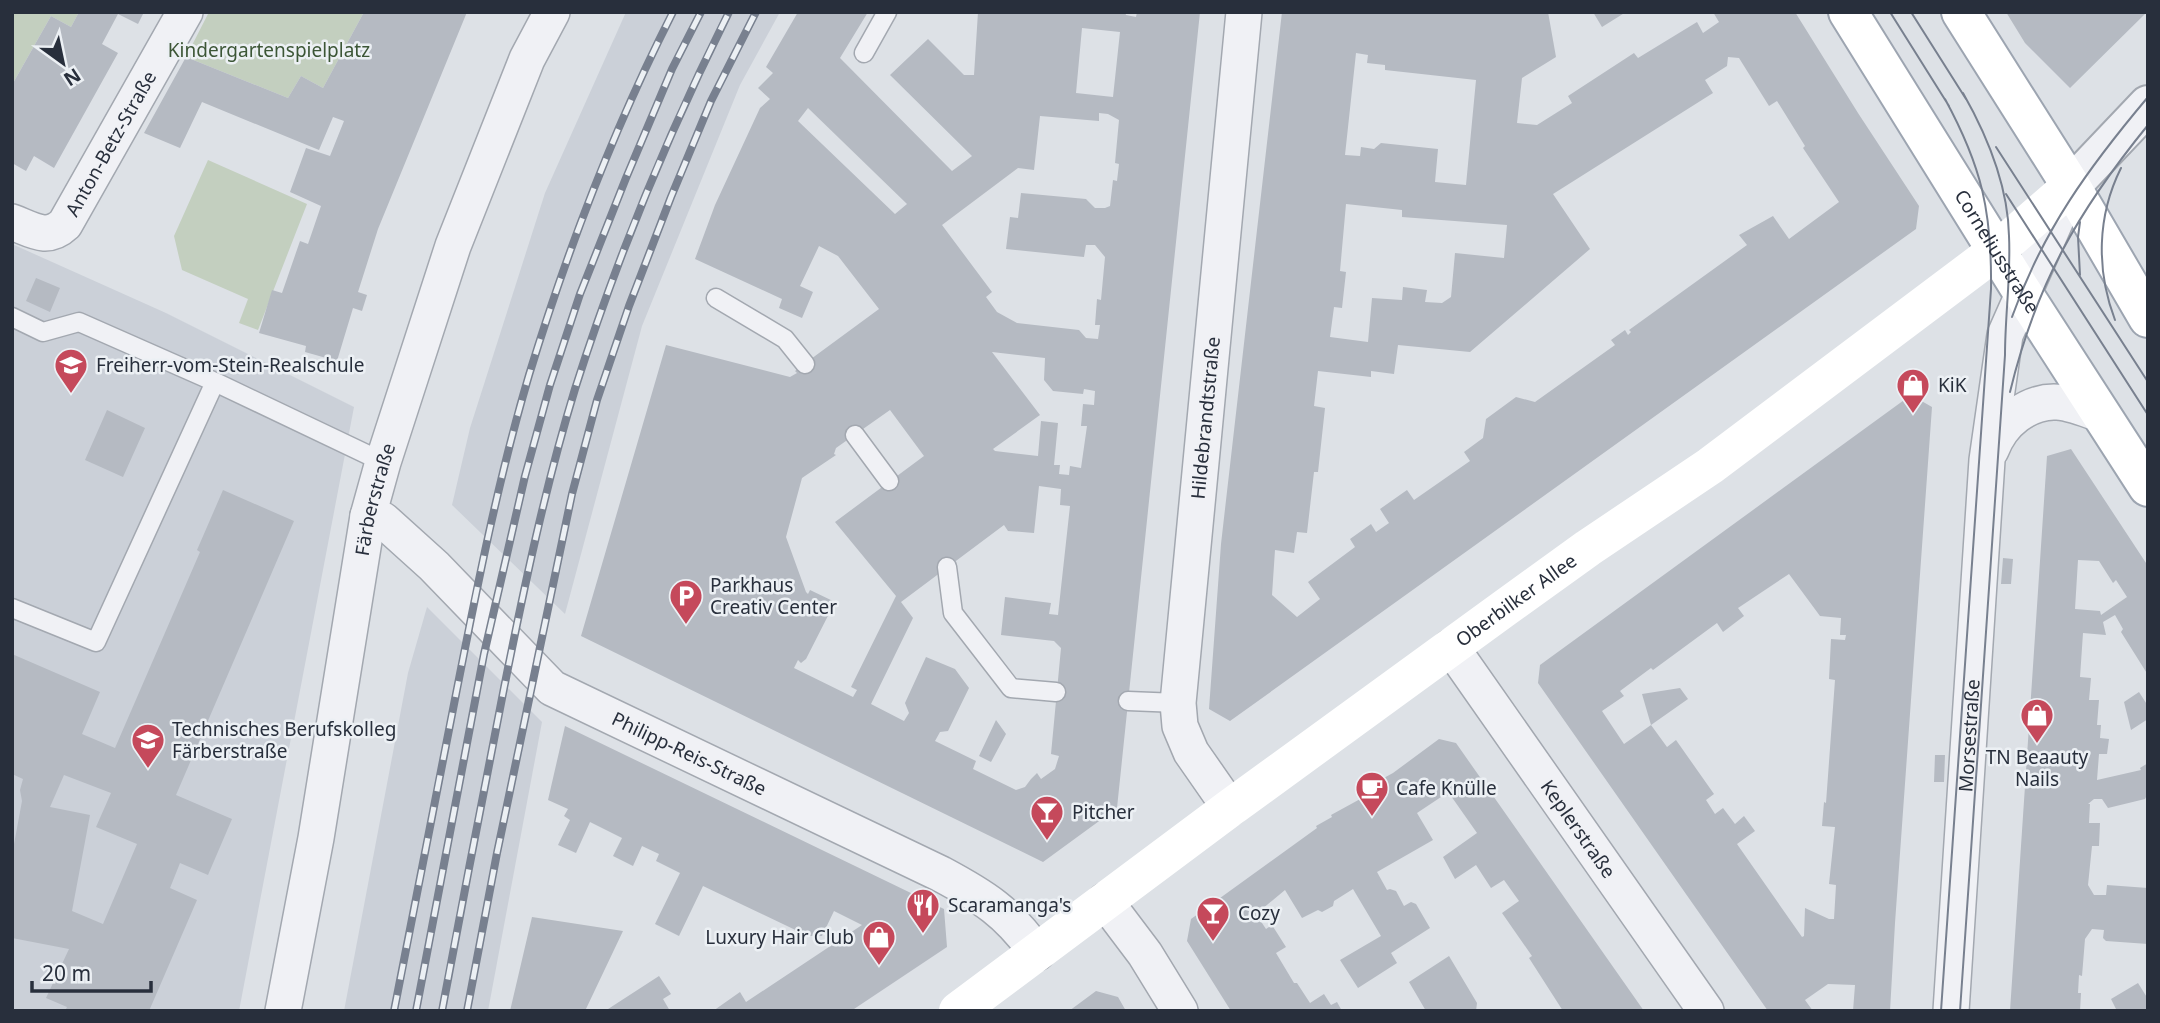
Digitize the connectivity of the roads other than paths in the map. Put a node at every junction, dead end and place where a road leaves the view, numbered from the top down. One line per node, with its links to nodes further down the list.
1 (185, 12): 10 (street, Anton-Betz-Straße)
2 (552, 12): 21 (street, Färberstraße)
3 (887, 12): 7 (lane)
4 (1244, 12): 30 (street, Hildebrandtstraße)
5 (1848, 12): 11 (main road, Corneliusstraße)
6 (1961, 12): 9 (main road)
7 (864, 53)
8 (2148, 105): 9 (street)
9 (2071, 186): 11 (main road, Oberbilker Allee); 12 (street, Morsestraße); 15 (main road)
10 (12, 222)
11 (1997, 251): 12 (main road, Corneliusstraße); 27 (main road, Oberbilker Allee)
12 (2024, 294): 18 (main road, Corneliusstraße); 20 (street, Morsestraße)
13 (716, 298): 16 (lane)
14 (12, 317): 17 (lane)
15 (2148, 318)
16 (805, 364)
17 (215, 383): 21 (lane); 26 (lane)
18 (2102, 415): 20 (street, Morsestraße); 23 (main road, Corneliusstraße)
19 (855, 435): 22 (lane)
20 (1987, 460): 38 (street, Morsestraße)
21 (383, 461): 24 (street, Färberstraße)
22 (889, 481)
23 (2148, 487)
24 (368, 516): 33 (street, Philipp-Reis-Straße); 34 (street, Färberstraße)
25 (947, 567): 28 (lane)
26 (12, 608)
27 (1451, 647): 31 (main road, Oberbilker Allee); 37 (street, Keplerstraße)
28 (1056, 692)
29 (1128, 701): 30 (lane)
30 (1178, 703): 31 (street, Hildebrandtstraße)
31 (1230, 808): 32 (main road, Oberbilker Allee)
32 (1105, 901): 33 (main road, Oberbilker Allee); 36 (street)
33 (1037, 953): 35 (main road, Oberbilker Allee)
34 (283, 1011)
35 (958, 1011)
36 (1180, 1011)
37 (1706, 1011)
38 (1951, 1011)

